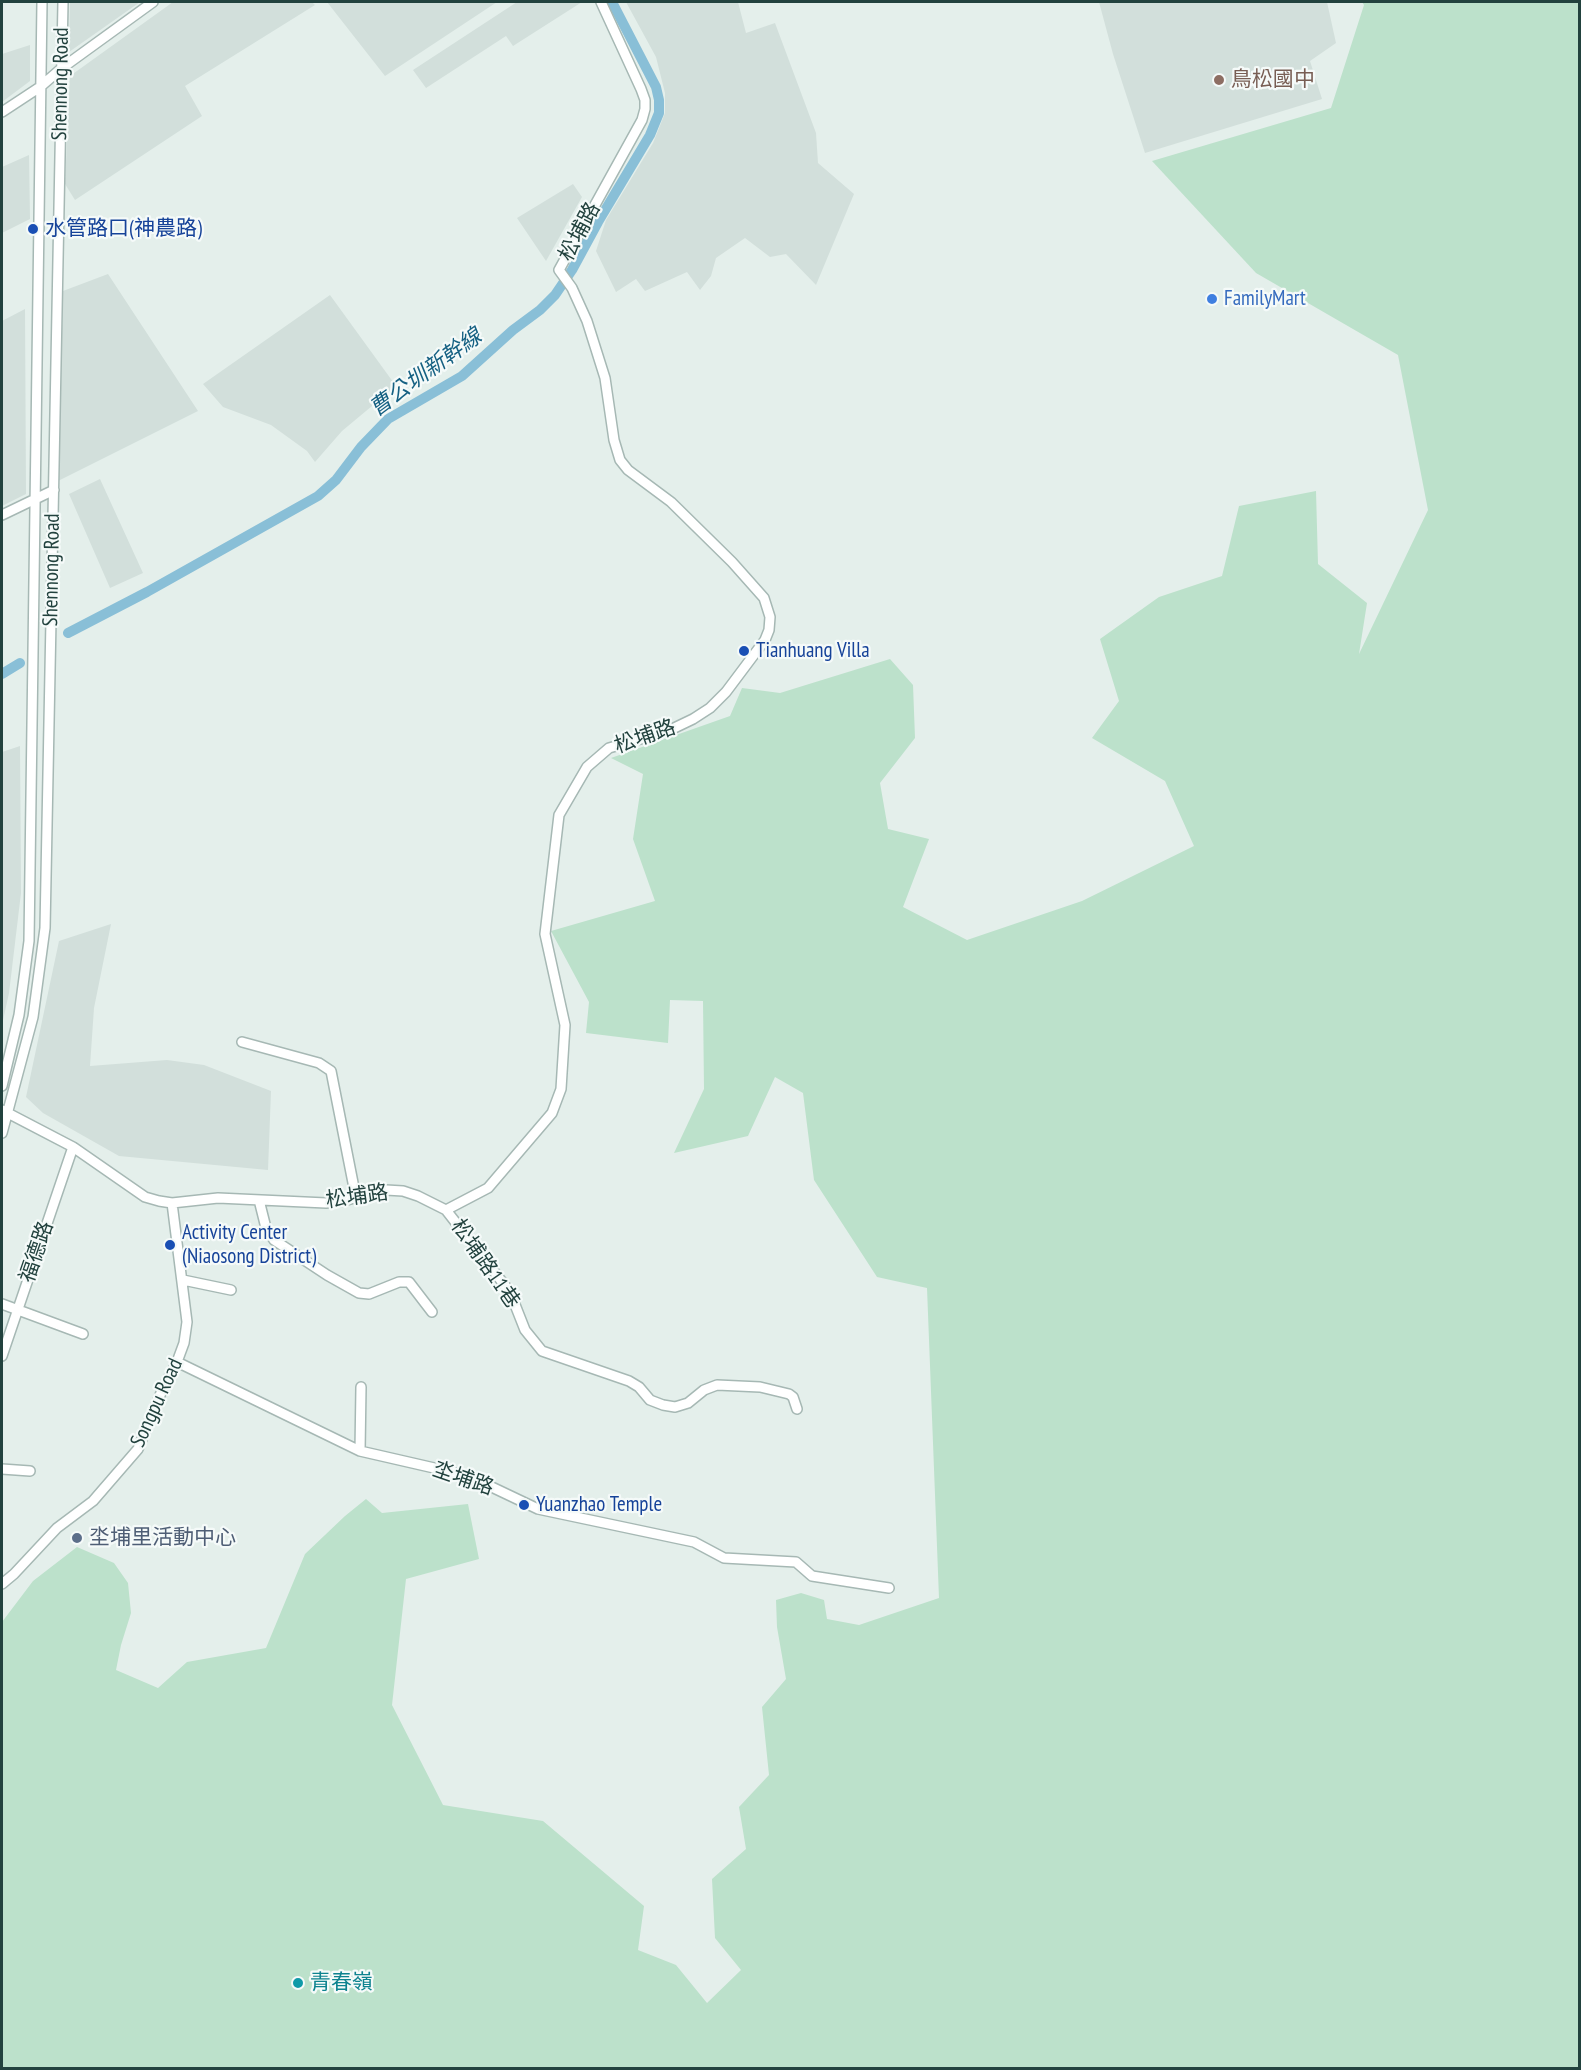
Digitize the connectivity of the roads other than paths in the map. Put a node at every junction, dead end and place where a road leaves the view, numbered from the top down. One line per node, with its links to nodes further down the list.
1 (42, 2): 6 (street, Shennong Road)
2 (63, 2): 5 (street, Shennong Road)
3 (153, 2): 5 (street)
4 (601, 2): 19 (street, 松埔路)
5 (62, 68): 6 (street); 8 (street, Shennong Road)
6 (40, 87): 7 (street); 9 (street, Shennong Road)
7 (2, 112)
8 (54, 490): 9 (street); 13 (street, Shennong Road)
9 (35, 499): 10 (street); 12 (street, Shennong Road)
10 (2, 515)
11 (242, 1042): 16 (street)
12 (2, 1086)
13 (5, 1111): 14 (street, Shennong Road); 15 (street, 松埔路)
14 (2, 1133)
15 (73, 1147): 18 (street, 松埔路); 23 (street, 福德路)
16 (356, 1198): 17 (street, 松埔路); 19 (street, 松埔路)
17 (258, 1200): 18 (street, 松埔路); 24 (street)
18 (172, 1203): 20 (street, Songpu Road)
19 (446, 1210): 29 (street, 松埔路11巷)
20 (183, 1281): 21 (street); 27 (street, Songpu Road)
21 (231, 1290)
22 (2, 1304): 23 (street)
23 (18, 1310): 25 (street); 26 (street, 福德路)
24 (432, 1312)
25 (83, 1334)
26 (2, 1356)
27 (177, 1362): 30 (street, 坔埔路); 33 (street, Songpu Road)
28 (361, 1387): 30 (street)
29 (797, 1410)
30 (360, 1451): 34 (street, 坔埔路)
31 (2, 1469): 32 (street)
32 (30, 1471)
33 (2, 1584)
34 (889, 1588)

